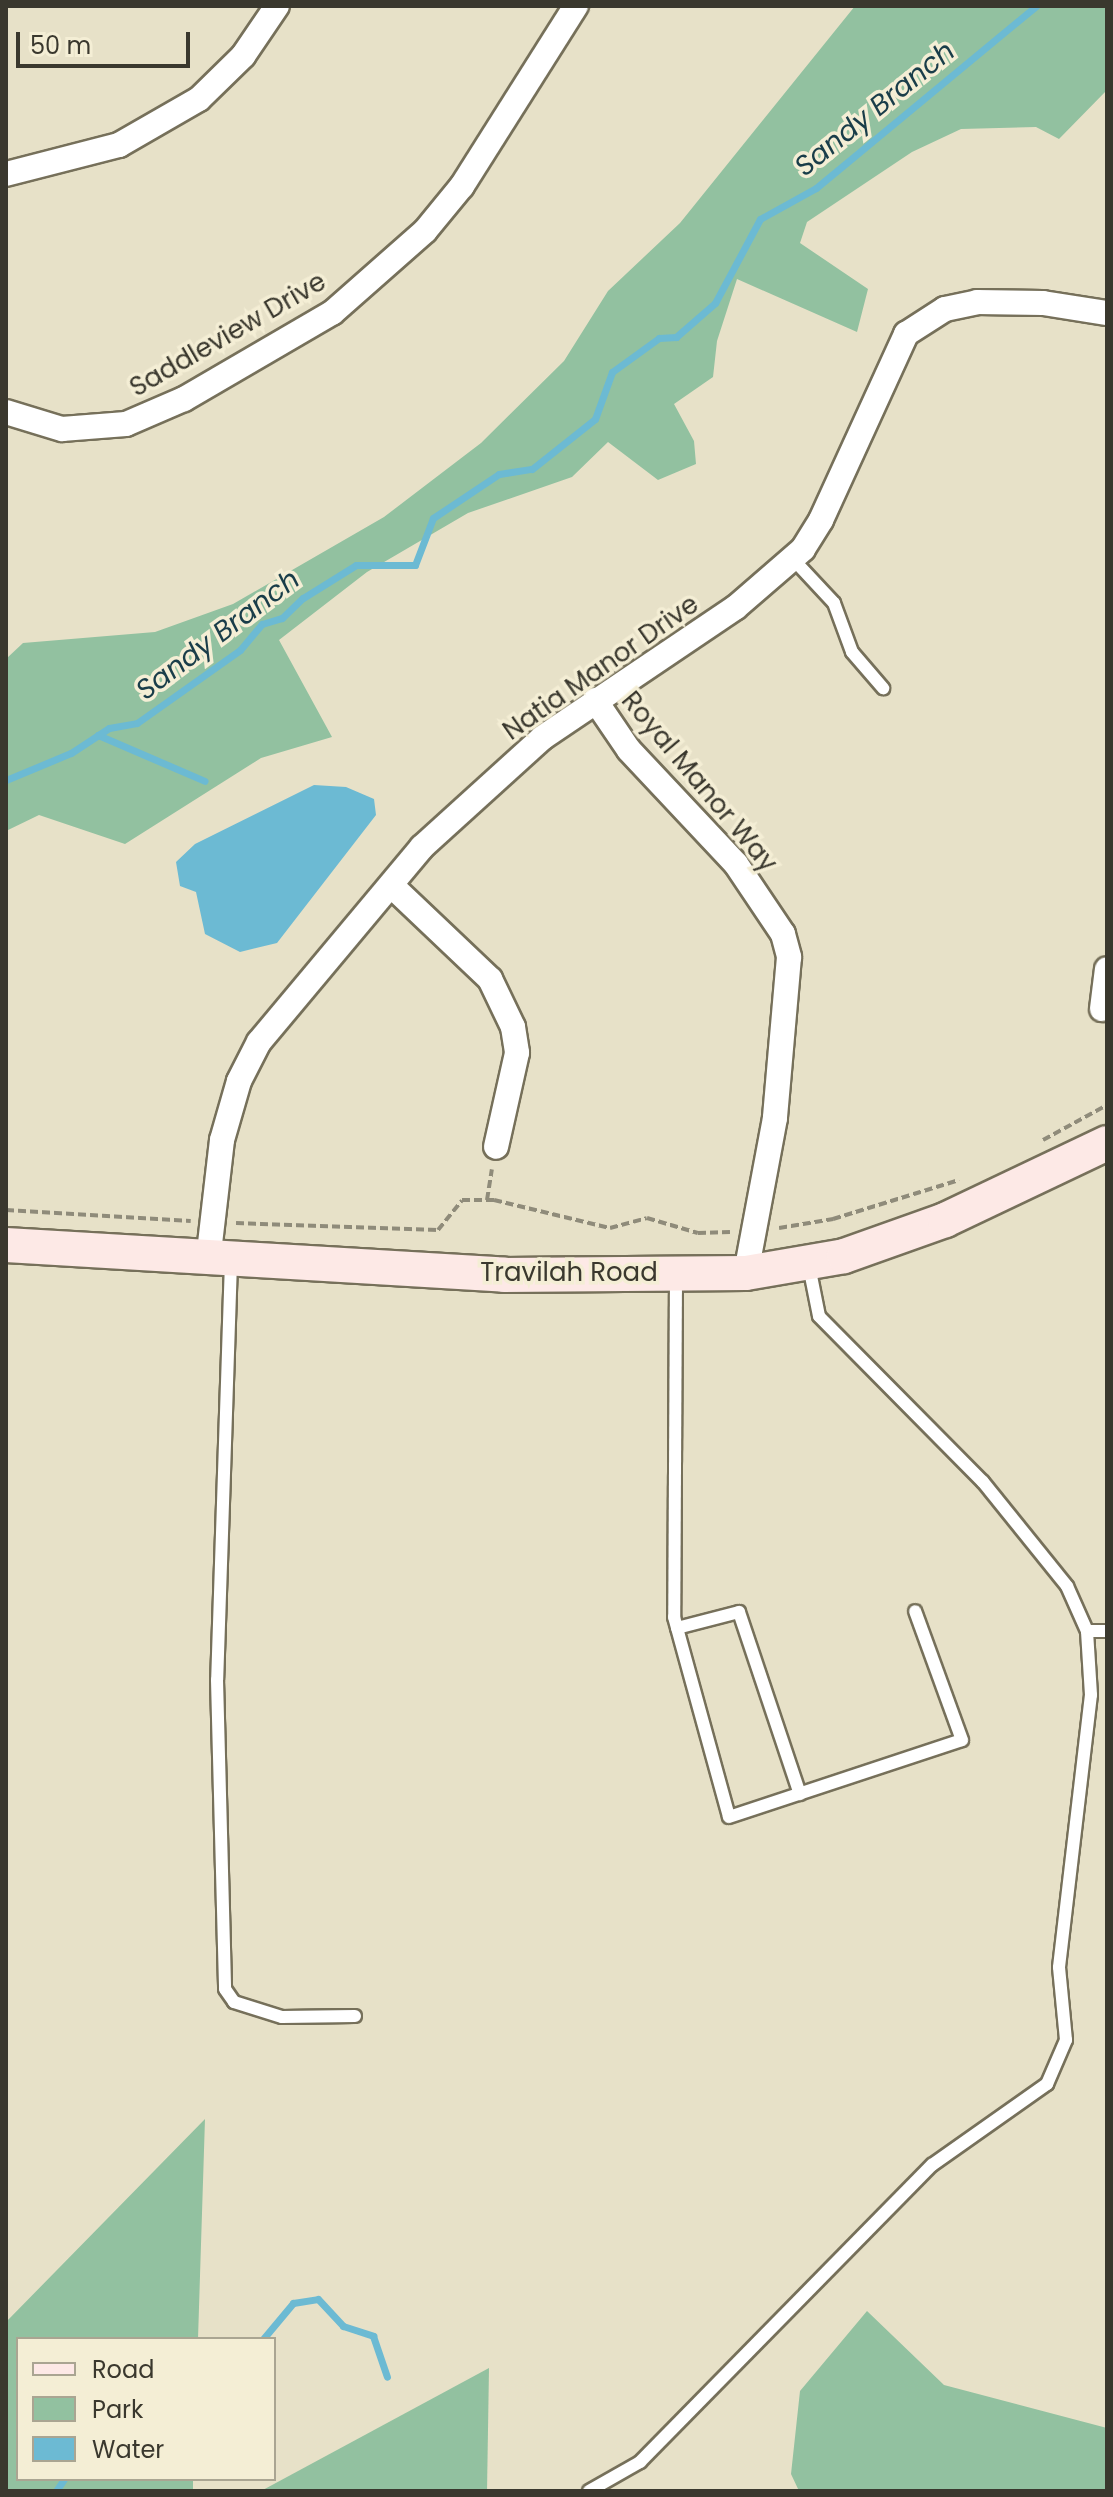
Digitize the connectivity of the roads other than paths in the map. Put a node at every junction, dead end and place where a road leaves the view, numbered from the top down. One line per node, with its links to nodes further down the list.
1 (277, 6): 3 (street)
2 (576, 6): 5 (street, Saddleview Drive)
3 (6, 174)
4 (1107, 313): 6 (street, Natia Manor Drive)
5 (6, 412)
6 (793, 559): 7 (lane); 8 (street, Natia Manor Drive)
7 (883, 688)
8 (595, 700): 9 (street, Natia Manor Drive); 17 (street, Royal Manor Way)
9 (393, 887): 13 (street); 15 (street, Natia Manor Drive)
10 (1107, 969): 11 (street)
11 (1102, 1009)
12 (1107, 1143): 16 (main road, Travilah Road)
13 (496, 1147)
14 (6, 1245): 15 (main road, Travilah Road)
15 (220, 1261): 18 (main road, Travilah Road); 24 (lane)
16 (808, 1262): 17 (main road, Travilah Road); 21 (lane)
17 (746, 1273): 18 (main road, Travilah Road)
18 (676, 1274): 20 (lane)
19 (915, 1611): 23 (lane)
20 (677, 1628): 23 (lane); 23 (lane)
21 (1087, 1631): 22 (lane); 25 (lane)
22 (1107, 1631)
23 (800, 1794)
24 (355, 2016)
25 (589, 2491)

